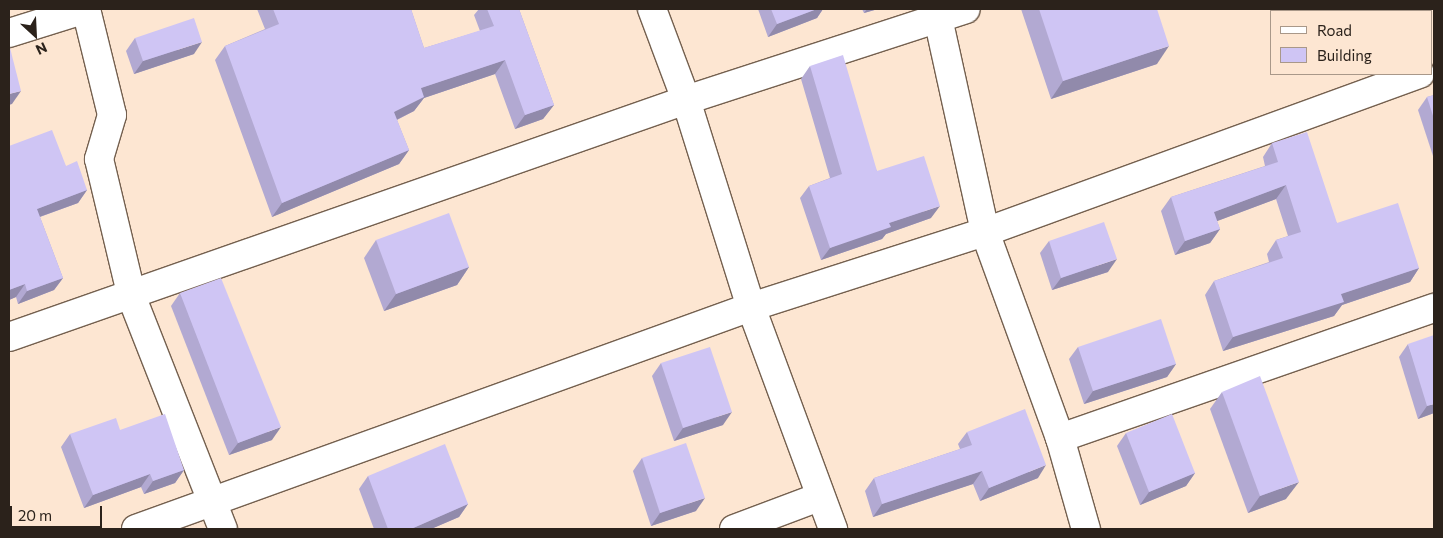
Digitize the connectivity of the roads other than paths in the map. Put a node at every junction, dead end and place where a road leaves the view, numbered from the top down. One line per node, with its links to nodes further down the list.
1 (86, 9): 5 (street); 9 (street)
2 (652, 9): 7 (street)
3 (966, 9): 4 (street)
4 (937, 14): 7 (street); 8 (street)
5 (9, 33)
6 (1417, 75): 8 (street)
7 (686, 100): 9 (street); 10 (street)
8 (985, 232): 10 (street); 13 (street)
9 (132, 298): 12 (street); 15 (street)
10 (751, 307): 14 (street); 15 (street)
11 (1434, 308): 13 (street)
12 (9, 338)
13 (1060, 438): 20 (street)
14 (819, 497): 18 (street); 19 (street)
15 (213, 504): 16 (street); 17 (street)
16 (136, 529)
17 (223, 529)
18 (734, 529)
19 (833, 529)
20 (1086, 529)

